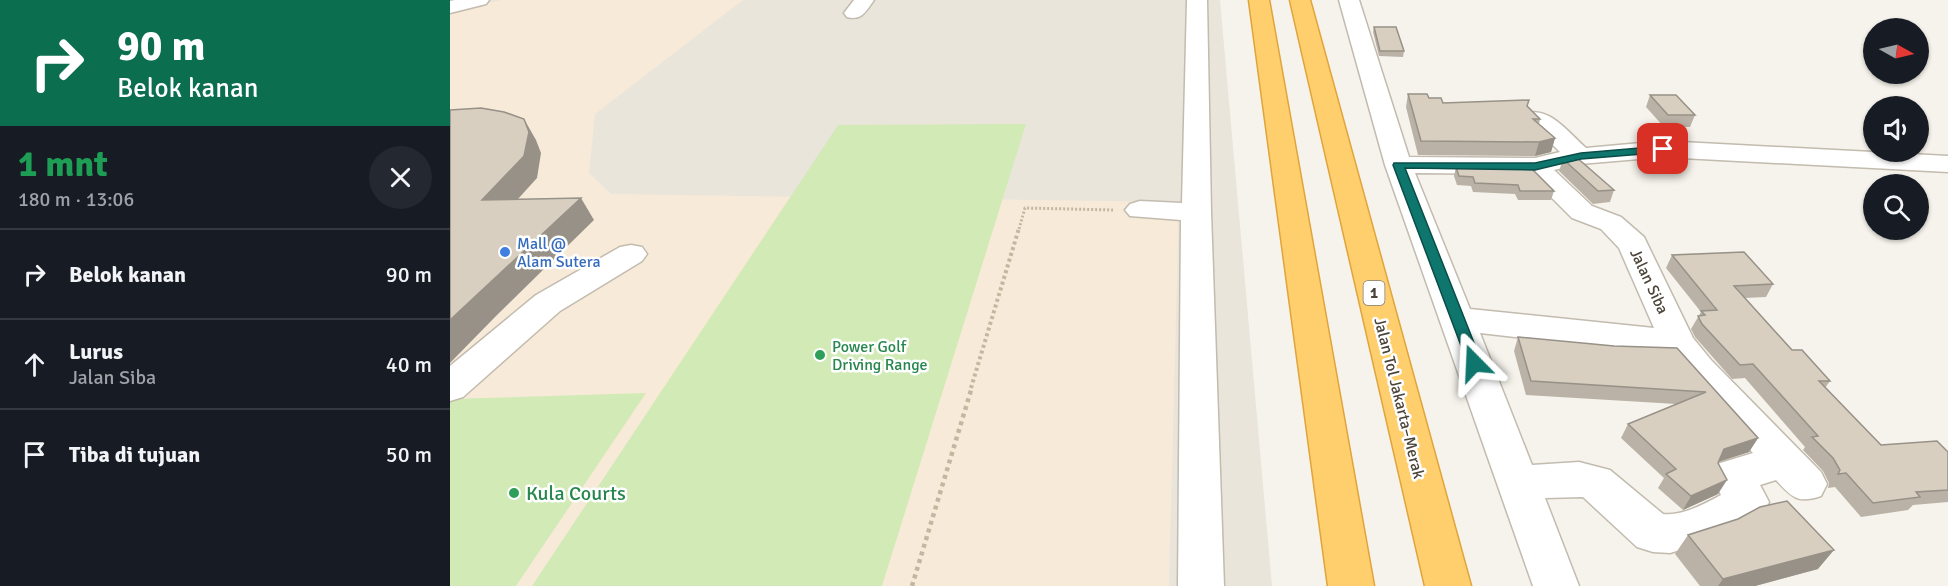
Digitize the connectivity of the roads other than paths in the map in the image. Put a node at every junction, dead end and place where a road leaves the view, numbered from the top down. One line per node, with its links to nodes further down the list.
1 (478, 0): 7 (street)
2 (1186, 0): 8 (street)
3 (1197, 0): 8 (street)
4 (1259, 0): 22 (highway)
5 (1300, 0): 23 (highway, Jalan Tol Jakarta–Merak / 1)
6 (1349, 0): 12 (street)
7 (450, 7)
8 (1195, 48): 15 (street)
9 (1537, 118): 10 (street)
10 (1581, 156): 11 (street); 13 (street)
11 (1948, 164)
12 (1398, 165): 13 (street); 17 (street)
13 (1535, 166): 18 (street, Jalan Siba)
14 (1140, 210): 15 (street)
15 (1196, 212): 21 (street)
16 (630, 254): 19 (street)
17 (1458, 319): 18 (street); 20 (street)
18 (1678, 342): 20 (street, Jalan Siba)
19 (450, 387)
20 (1518, 483): 24 (street)
21 (1201, 586)
22 (1351, 586)
23 (1448, 586)
24 (1556, 586)

